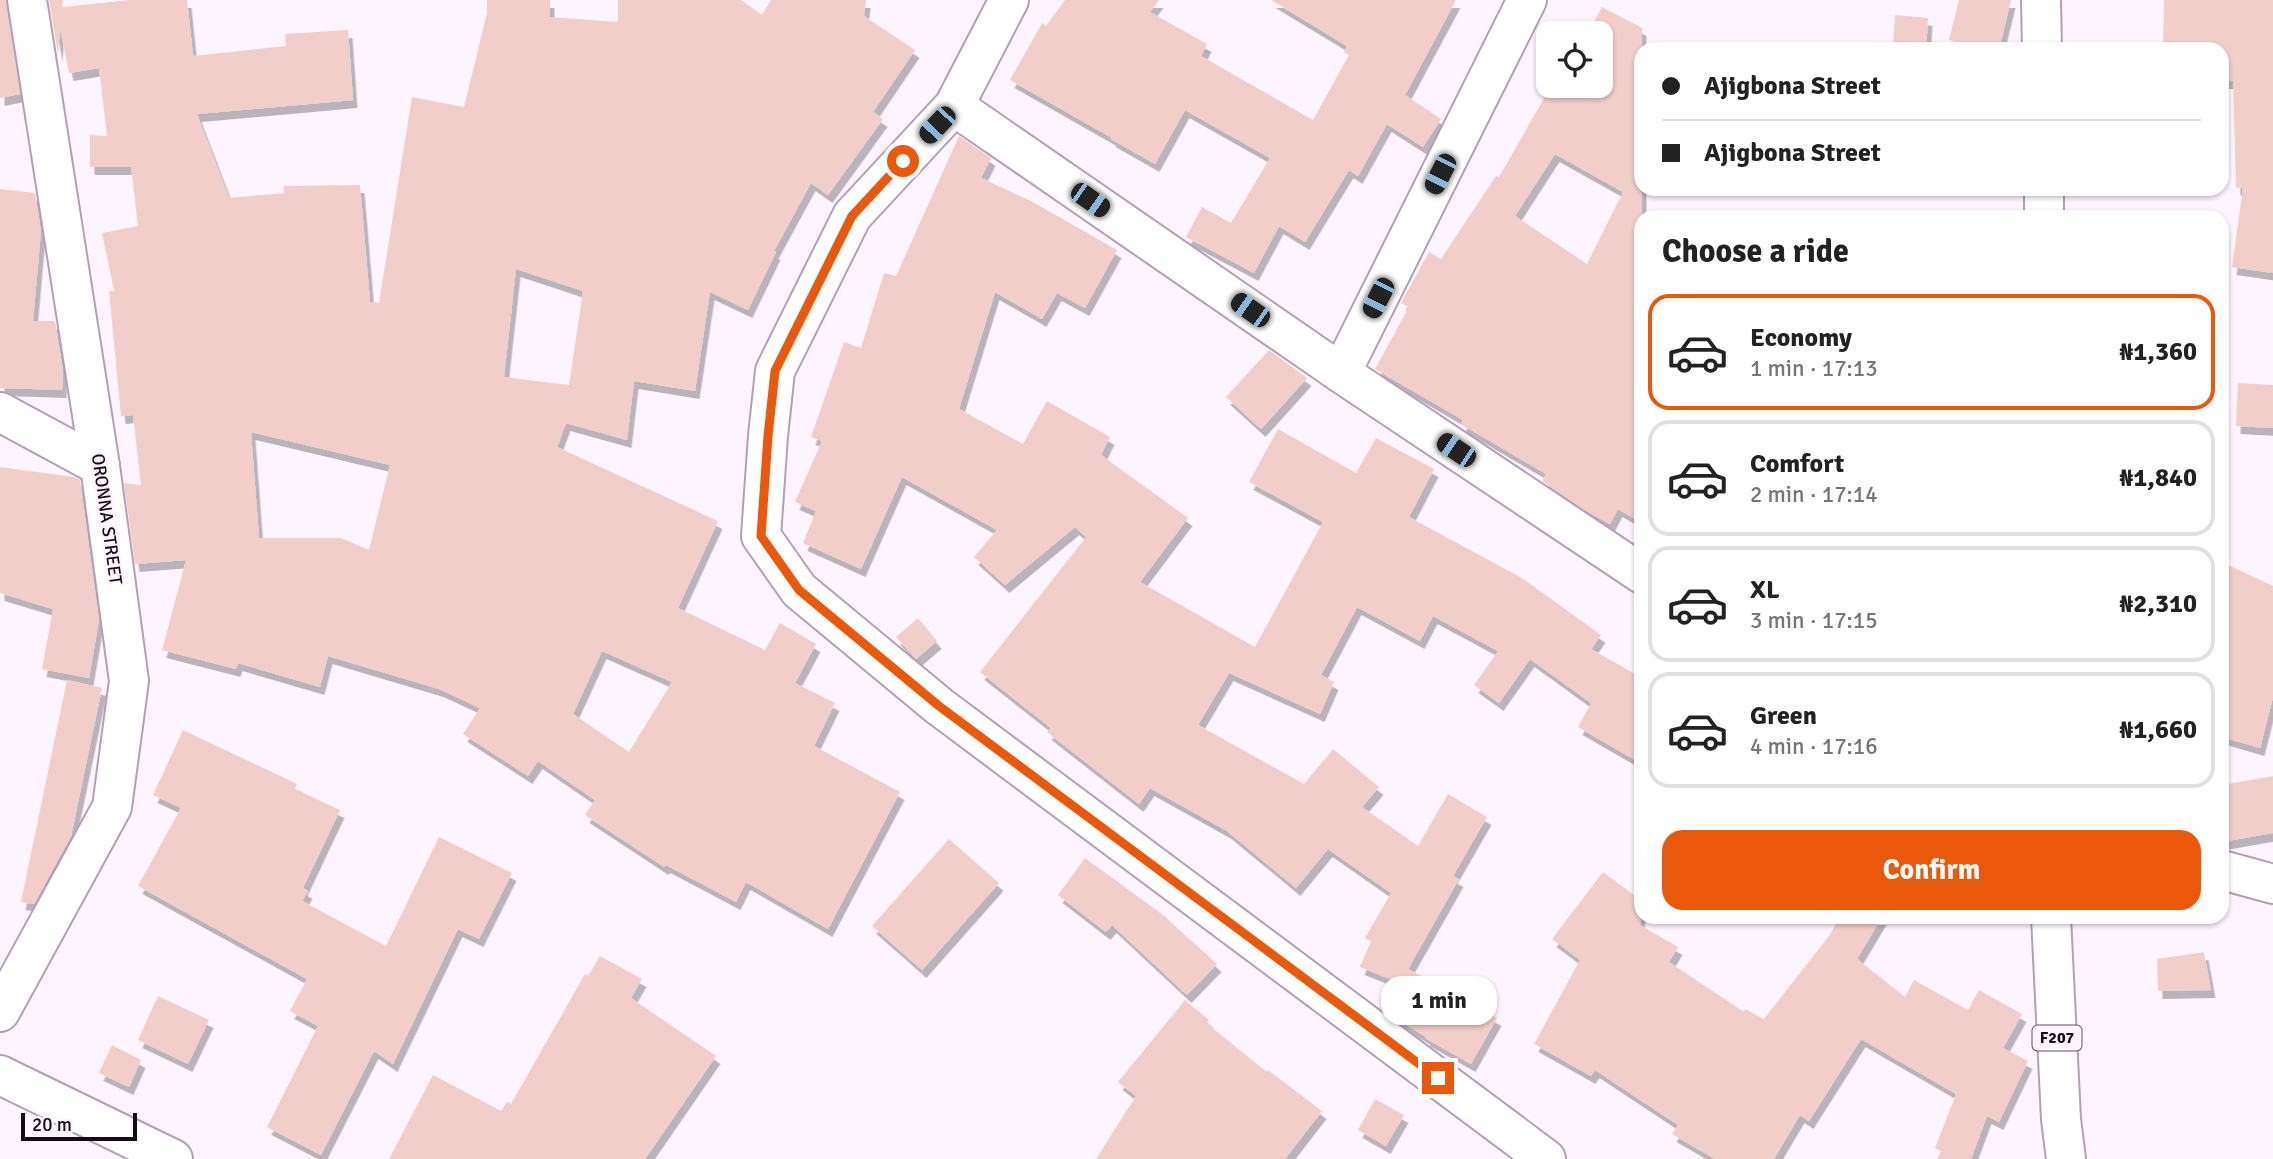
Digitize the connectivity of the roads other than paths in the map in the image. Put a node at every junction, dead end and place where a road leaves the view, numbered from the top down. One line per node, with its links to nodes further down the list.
1 (27, 0): 9 (street, ORONNA STREET)
2 (1009, 0): 6 (street)
3 (1527, 0): 7 (street)
4 (2041, 0): 5 (street)
5 (2042, 42)
6 (954, 107): 7 (street); 17 (street)
7 (1340, 373): 10 (street)
8 (0, 412): 9 (street)
9 (100, 466): 14 (street, ORONNA STREET)
10 (1634, 569)
11 (2229, 872): 12 (street)
12 (2273, 884)
13 (2051, 924): 18 (street, F207)
14 (0, 1012)
15 (0, 1075): 16 (street)
16 (173, 1159)
17 (1546, 1159)
18 (2066, 1159)

